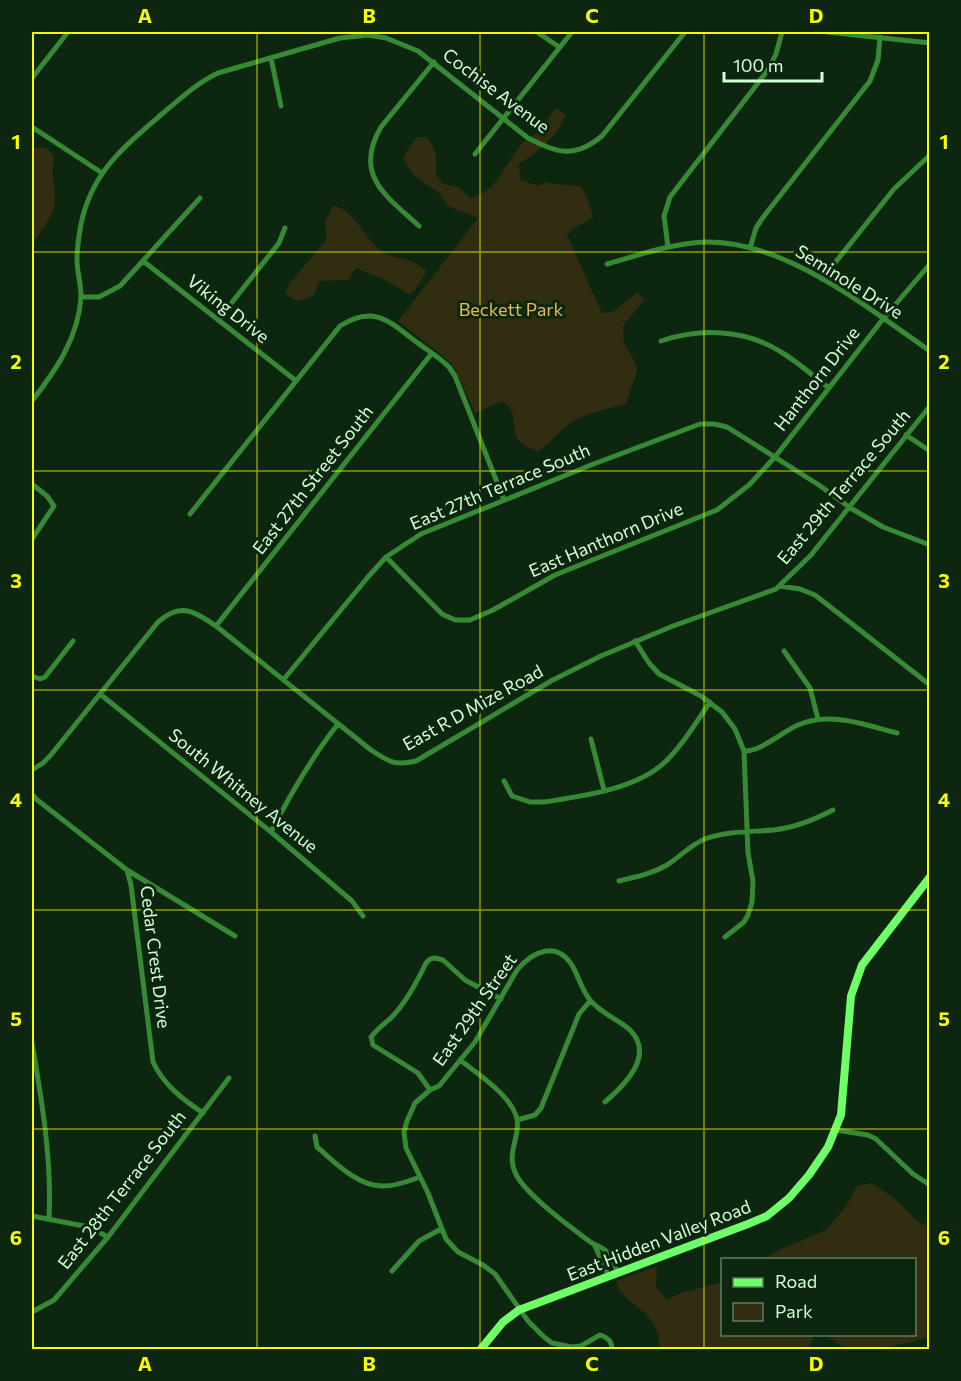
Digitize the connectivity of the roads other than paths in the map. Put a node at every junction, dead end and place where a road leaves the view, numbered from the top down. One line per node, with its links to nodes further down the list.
1 (68, 32): 12 (street)
2 (537, 32): 9 (street)
3 (572, 32): 9 (street)
4 (685, 32): 14 (street, Cochise Avenue)
5 (782, 32): 22 (street)
6 (827, 32): 7 (street)
7 (880, 37): 8 (street); 23 (street)
8 (930, 43)
9 (559, 48): 14 (street)
10 (271, 58): 11 (street, Cochise Avenue); 13 (street); 18 (street, Cochise Avenue)
11 (434, 62): 14 (street, Cochise Avenue); 20 (street)
12 (32, 78)
13 (281, 106)
14 (503, 117): 16 (street)
15 (32, 127): 18 (street)
16 (475, 154)
17 (930, 155): 27 (street)
18 (102, 173): 28 (street, Cochise Avenue)
19 (200, 198): 24 (street)
20 (419, 226)
21 (285, 228): 30 (street)
22 (668, 247): 23 (street, Seminole Drive); 25 (street, Seminole Drive)
23 (750, 248): 27 (street, Seminole Drive)
24 (143, 261): 28 (street); 30 (street, Viking Drive)
25 (607, 264)
26 (930, 264): 29 (street, Hanthorn Drive)
27 (822, 279): 29 (street, Seminole Drive)
28 (81, 297): 36 (street, Cochise Avenue)
29 (883, 319): 32 (street, Seminole Drive); 35 (street, Hanthorn Drive)
30 (218, 320): 34 (street, Viking Drive)
31 (661, 341): 35 (street)
32 (930, 351)
33 (432, 353): 34 (street); 42 (street); 49 (street, East 27th Street South)
34 (295, 380): 44 (street)
35 (830, 387): 40 (street, Hanthorn Drive)
36 (32, 401)
37 (930, 406): 38 (street, East 29th Terrace South)
38 (906, 435): 39 (street); 43 (street, East 29th Terrace South)
39 (930, 452)
40 (775, 457): 42 (street, East 27th Terrace South); 43 (street, East 27th Terrace South); 47 (street, East Hanthorn Drive)
41 (32, 484): 45 (street)
42 (504, 500): 47 (street, East 27th Terrace South)
43 (849, 507): 46 (street, East 27th Terrace South); 48 (street, East 29th Terrace South)
44 (190, 514)
45 (32, 539)
46 (930, 544)
47 (386, 557): 54 (street, East 27th Terrace South)
48 (780, 586): 51 (street, East R D Mize Road); 55 (street)
49 (216, 626): 54 (street, East R D Mize Road); 56 (street, East R D Mize Road)
50 (73, 640): 53 (street)
51 (635, 641): 57 (street); 59 (street, East R D Mize Road)
52 (784, 651): 58 (street)
53 (33, 678)
54 (284, 679): 59 (street, East R D Mize Road)
55 (930, 685)
56 (100, 694): 63 (street, East R D Mize Road); 68 (street, South Whitney Avenue)
57 (710, 702): 62 (street); 65 (street)
58 (818, 719): 60 (street); 62 (street)
59 (339, 724): 68 (street)
60 (897, 733)
61 (591, 739): 65 (street)
62 (744, 751): 69 (street)
63 (32, 770)
64 (504, 781): 65 (street)
65 (604, 790)
66 (32, 794): 70 (street, Cedar Crest Drive)
67 (833, 810): 69 (street)
68 (272, 832): 73 (street, South Whitney Avenue)
69 (747, 832): 72 (street); 75 (street)
70 (127, 870): 74 (street); 83 (street, Cedar Crest Drive)
71 (930, 877): 85 (main road, East Hidden Valley Road)
72 (619, 881)
73 (363, 916)
74 (235, 936)
75 (724, 937)
76 (501, 999): 77 (street, East 29th Street); 79 (street, East 29th Street); 81 (street)
77 (590, 1001): 82 (street); 84 (street)
78 (32, 1043): 90 (street)
79 (460, 1060): 81 (street, East 29th Street); 84 (street)
80 (229, 1078): 83 (street, East 28th Terrace South)
81 (430, 1090): 87 (street)
82 (605, 1102)
83 (202, 1113): 92 (street, East 28th Terrace South)
84 (517, 1120): 94 (street)
85 (836, 1130): 88 (street); 94 (main road, East Hidden Valley Road)
86 (315, 1136): 87 (street)
87 (420, 1177): 91 (street)
88 (930, 1185)
89 (32, 1216): 90 (street)
90 (49, 1219): 92 (street)
91 (441, 1229): 93 (street); 95 (street)
92 (108, 1237): 96 (street, East 28th Terrace South)
93 (392, 1271)
94 (614, 1275): 95 (main road, East Hidden Valley Road)
95 (519, 1310): 97 (street); 98 (main road, East Hidden Valley Road)
96 (32, 1312)
97 (582, 1348): 99 (street)
98 (480, 1350)
99 (612, 1350)

